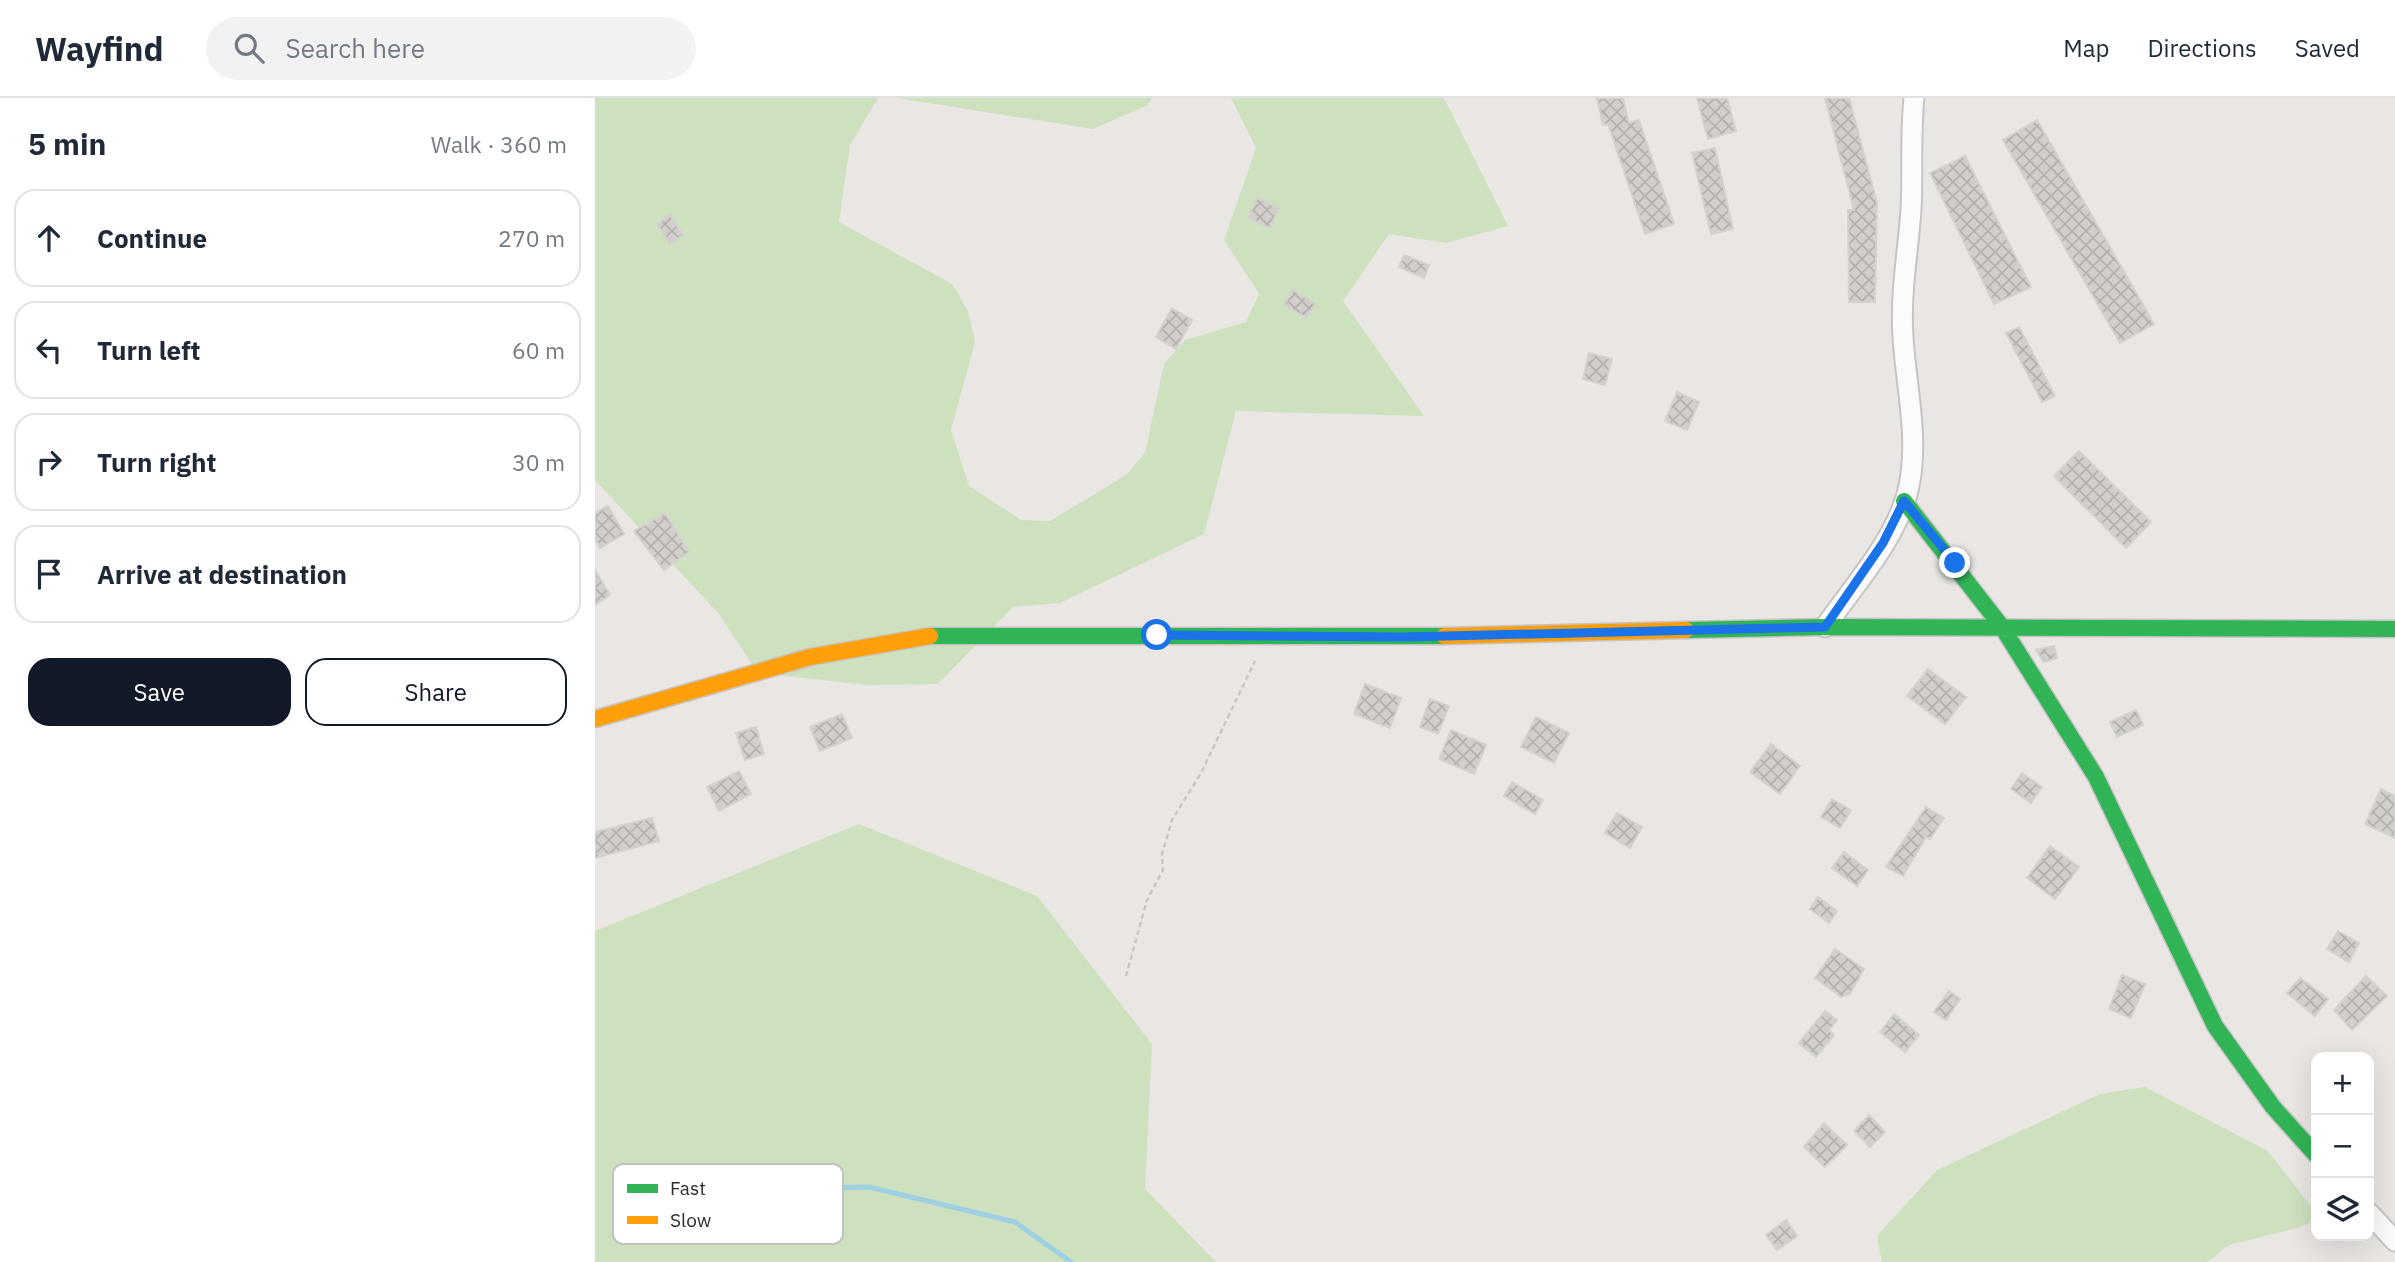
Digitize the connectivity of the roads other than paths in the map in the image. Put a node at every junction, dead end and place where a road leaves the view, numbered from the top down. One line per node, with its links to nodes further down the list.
1 (1914, 98): 2 (street)
2 (1904, 501): 3 (street); 4 (main road)
3 (1825, 627): 4 (main road); 6 (main road)
4 (2002, 627): 5 (main road); 7 (main road)
5 (2395, 629)
6 (595, 719)
7 (2311, 1149)
8 (2374, 1218): 9 (street)
9 (2393, 1235)

